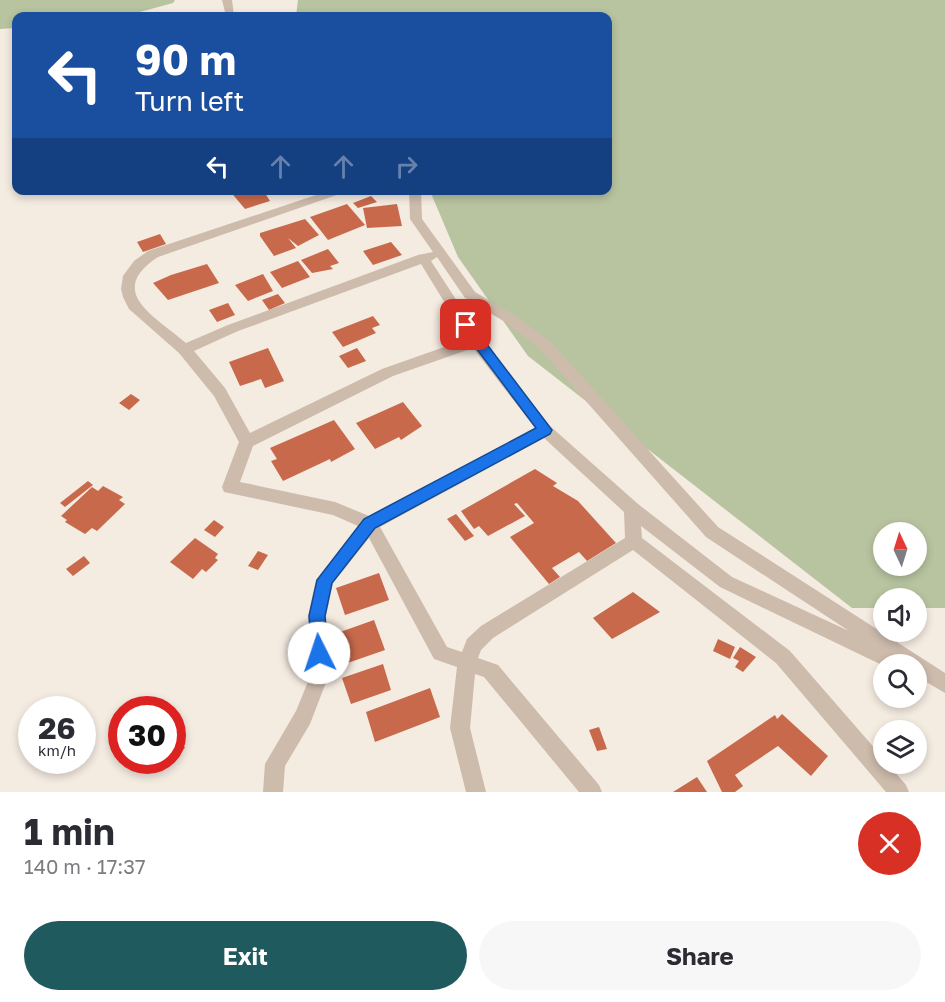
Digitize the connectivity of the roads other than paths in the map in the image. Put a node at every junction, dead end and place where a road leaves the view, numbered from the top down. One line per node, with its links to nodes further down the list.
1 (330, 195): 6 (street)
2 (415, 195): 3 (street)
3 (440, 254): 4 (street); 13 (street)
4 (423, 258): 5 (street); 6 (street)
5 (476, 342): 7 (street); 8 (street)
6 (184, 349): 8 (street)
7 (545, 430): 9 (street); 10 (street)
8 (247, 442): 10 (street)
9 (632, 509): 11 (street); 12 (street)
10 (370, 524): 14 (street); 18 (street)
11 (634, 541): 14 (street); 21 (street)
12 (877, 654)
13 (899, 654)
14 (467, 663): 19 (street); 20 (street)
15 (927, 673): 17 (street)
16 (927, 678): 17 (street)
17 (945, 685)
18 (273, 792)
19 (476, 792)
20 (592, 792)
21 (899, 792)

